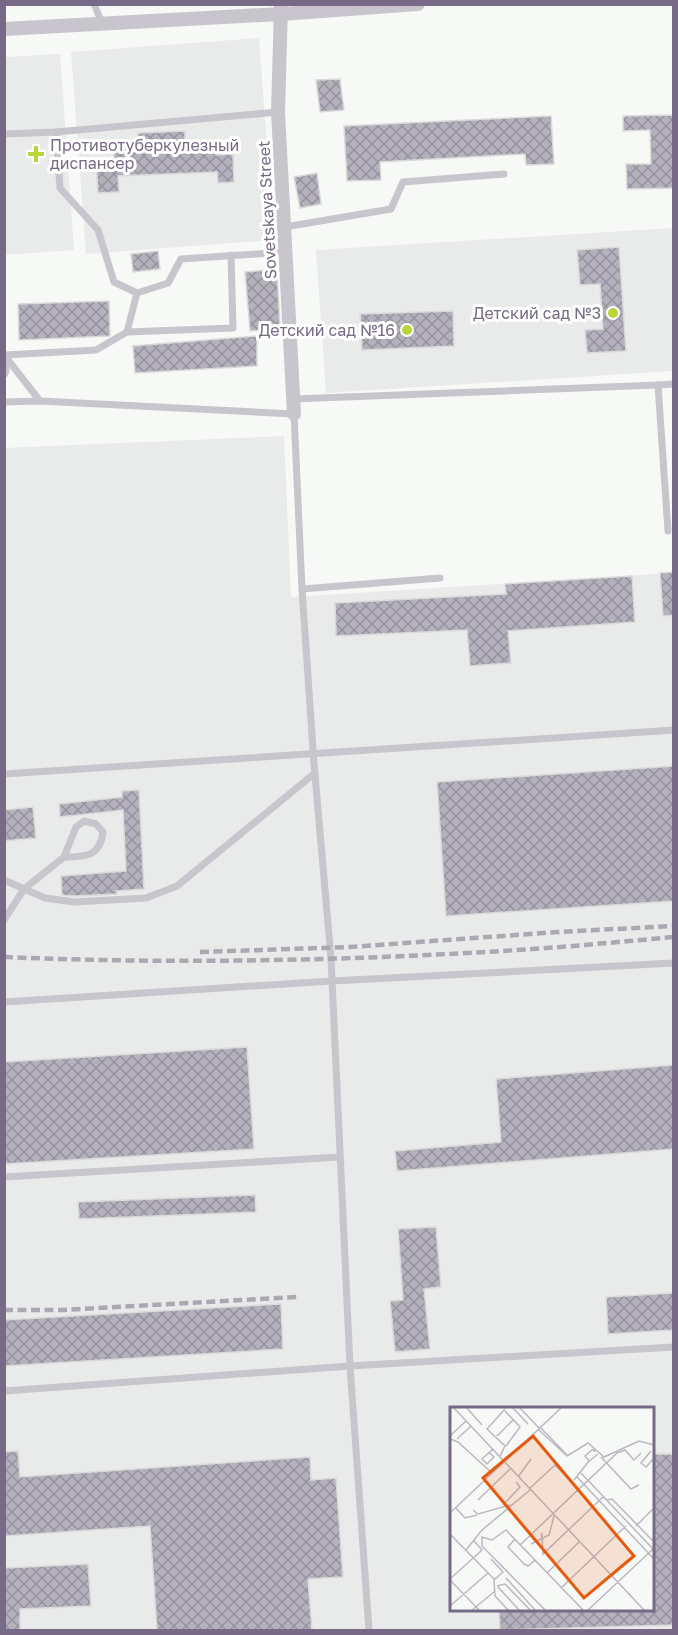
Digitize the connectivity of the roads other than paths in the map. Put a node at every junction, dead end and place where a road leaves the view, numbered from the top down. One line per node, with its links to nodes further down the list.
1 (94, 4): 4 (lane)
2 (418, 4): 3 (street)
3 (281, 9): 4 (street); 6 (street, Sovetskaya Street)
4 (102, 23): 5 (street)
5 (4, 29)
6 (278, 112): 7 (lane); 10 (street, Sovetskaya Street)
7 (56, 132): 8 (lane); 13 (lane)
8 (4, 134)
9 (504, 174): 10 (lane)
10 (285, 227): 11 (street, Sovetskaya Street)
11 (286, 252): 12 (lane); 19 (street, Sovetskaya Street)
12 (231, 255): 13 (lane); 14 (lane)
13 (137, 293): 14 (lane)
14 (126, 332): 15 (lane)
15 (5, 355): 16 (lane); 20 (lane)
16 (4, 375)
17 (674, 384): 18 (lane)
18 (658, 385): 19 (lane); 23 (lane)
19 (294, 399): 22 (street, Sovetskaya Street)
20 (40, 401): 21 (lane); 22 (lane)
21 (4, 402)
22 (294, 414): 25 (lane)
23 (668, 531)
24 (440, 578): 25 (lane)
25 (302, 589): 27 (lane)
26 (674, 730): 27 (lane)
27 (314, 753): 28 (lane); 29 (lane)
28 (315, 773): 32 (lane); 35 (lane)
29 (4, 774)
30 (64, 857): 30 (lane); 32 (lane)
31 (4, 880): 32 (lane)
32 (24, 889): 33 (lane)
33 (4, 920)
34 (674, 963): 35 (lane)
35 (332, 981): 36 (lane); 37 (lane)
36 (4, 1002)
37 (340, 1157): 38 (lane); 40 (lane)
38 (4, 1177)
39 (674, 1347): 40 (lane)
40 (350, 1366): 41 (lane); 42 (lane)
41 (4, 1390)
42 (369, 1630)

